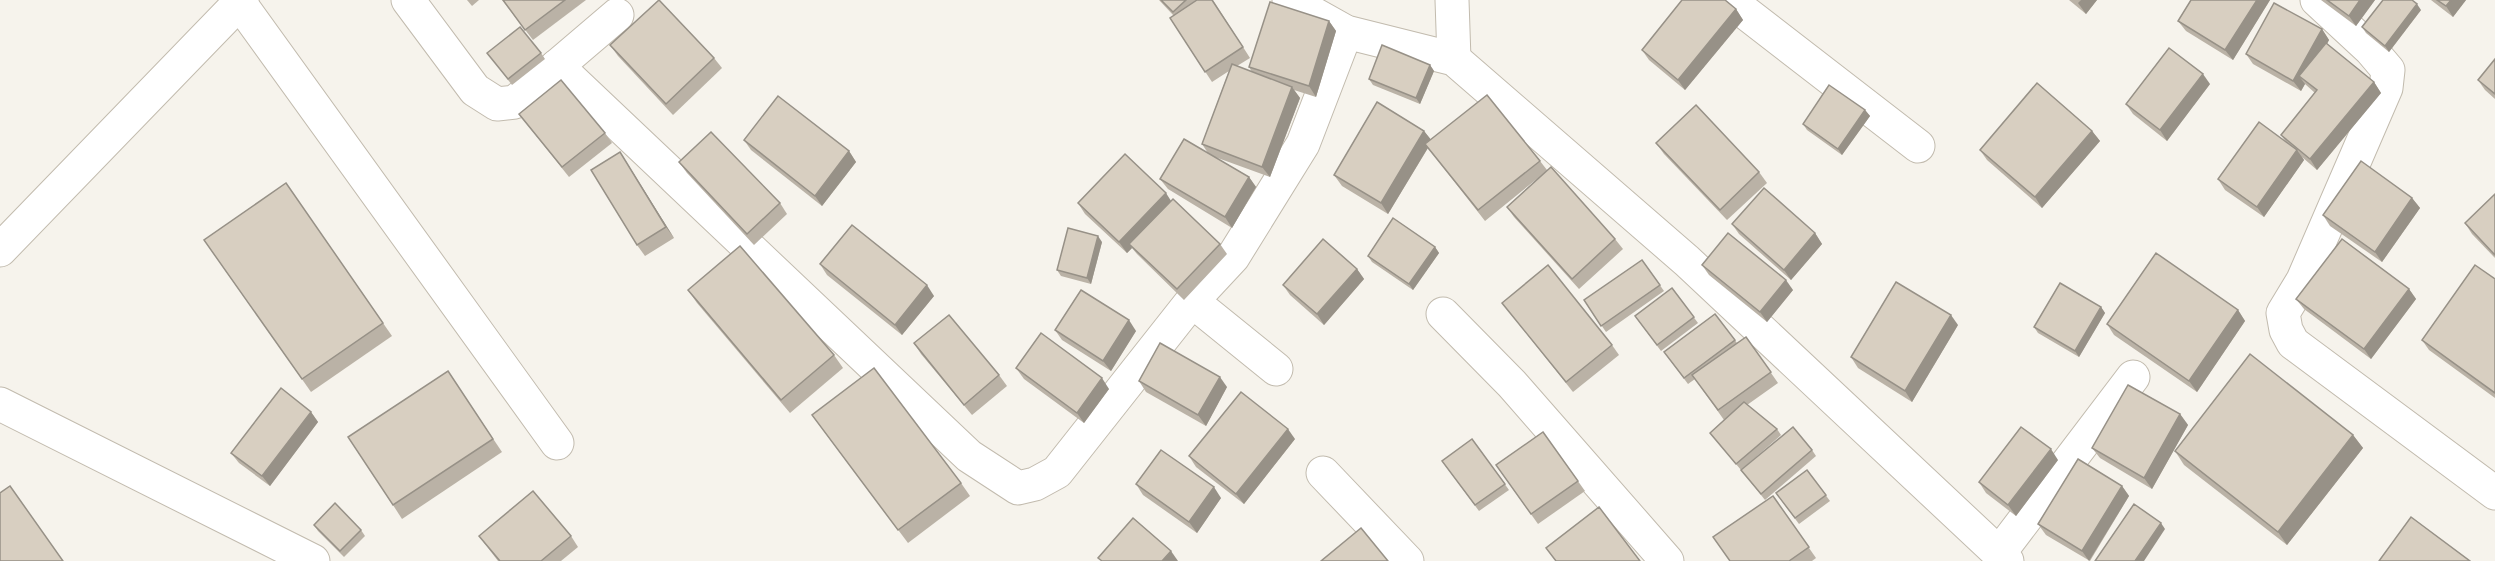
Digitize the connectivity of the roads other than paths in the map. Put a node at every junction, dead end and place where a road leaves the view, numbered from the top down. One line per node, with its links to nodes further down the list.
1 (408, 0): 10 (street)
2 (1289, 0): 8 (street)
3 (1452, 0): 9 (street)
4 (1729, 0): 11 (street)
5 (2317, 0): 20 (street)
6 (241, 1): 12 (street); 18 (street)
7 (617, 15): 10 (street)
8 (1346, 32): 9 (street); 13 (street)
9 (1454, 59): 21 (street)
10 (557, 66): 13 (street)
11 (1918, 146)
12 (0, 250)
13 (1192, 301): 15 (street)
14 (1443, 315): 24 (street)
15 (1276, 369)
16 (2133, 377): 21 (street)
17 (0, 404): 22 (street)
18 (557, 443)
19 (1323, 473): 23 (street)
20 (2495, 493)
21 (2003, 557)
22 (313, 561)
23 (1407, 561)
24 (1667, 561)

